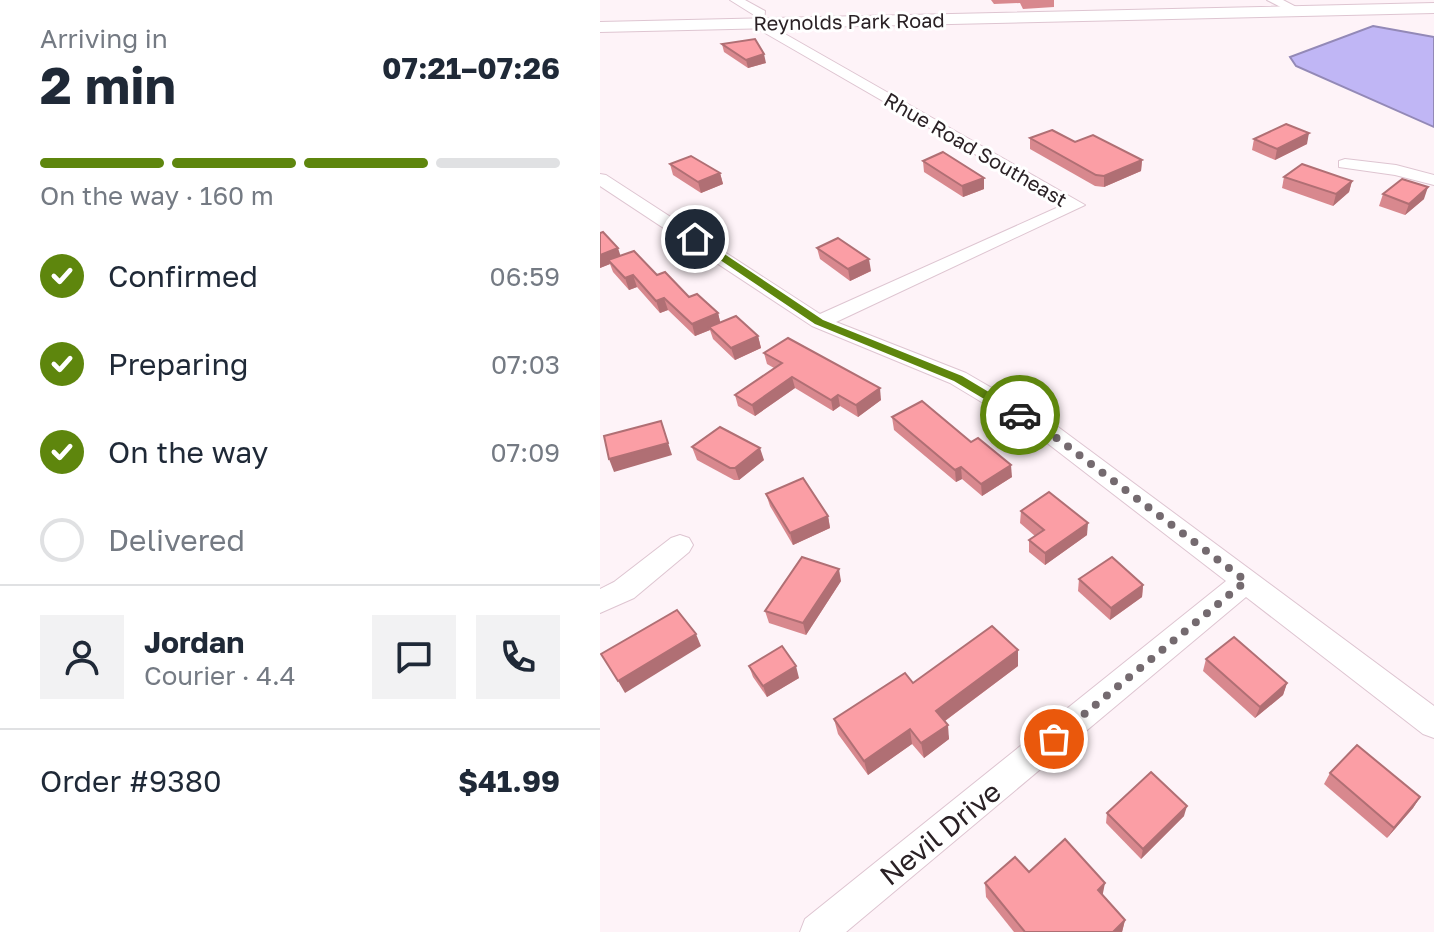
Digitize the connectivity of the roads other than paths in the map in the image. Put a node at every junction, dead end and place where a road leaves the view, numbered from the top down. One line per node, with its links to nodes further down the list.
1 (736, 0): 5 (street)
2 (1273, 0): 4 (street)
3 (1434, 8): 4 (main road, Reynolds Park Road)
4 (1298, 11): 5 (main road, Reynolds Park Road)
5 (757, 23): 6 (main road, Reynolds Park Road); 10 (street, Rhue Road Southeast)
6 (600, 27)
7 (1345, 164): 9 (street)
8 (600, 179): 10 (street)
9 (1434, 180)
10 (819, 322): 12 (street)
11 (680, 545): 13 (street)
12 (1246, 581): 14 (street); 15 (street, Nevil Drive)
13 (600, 602)
14 (1434, 724)
15 (818, 932)

